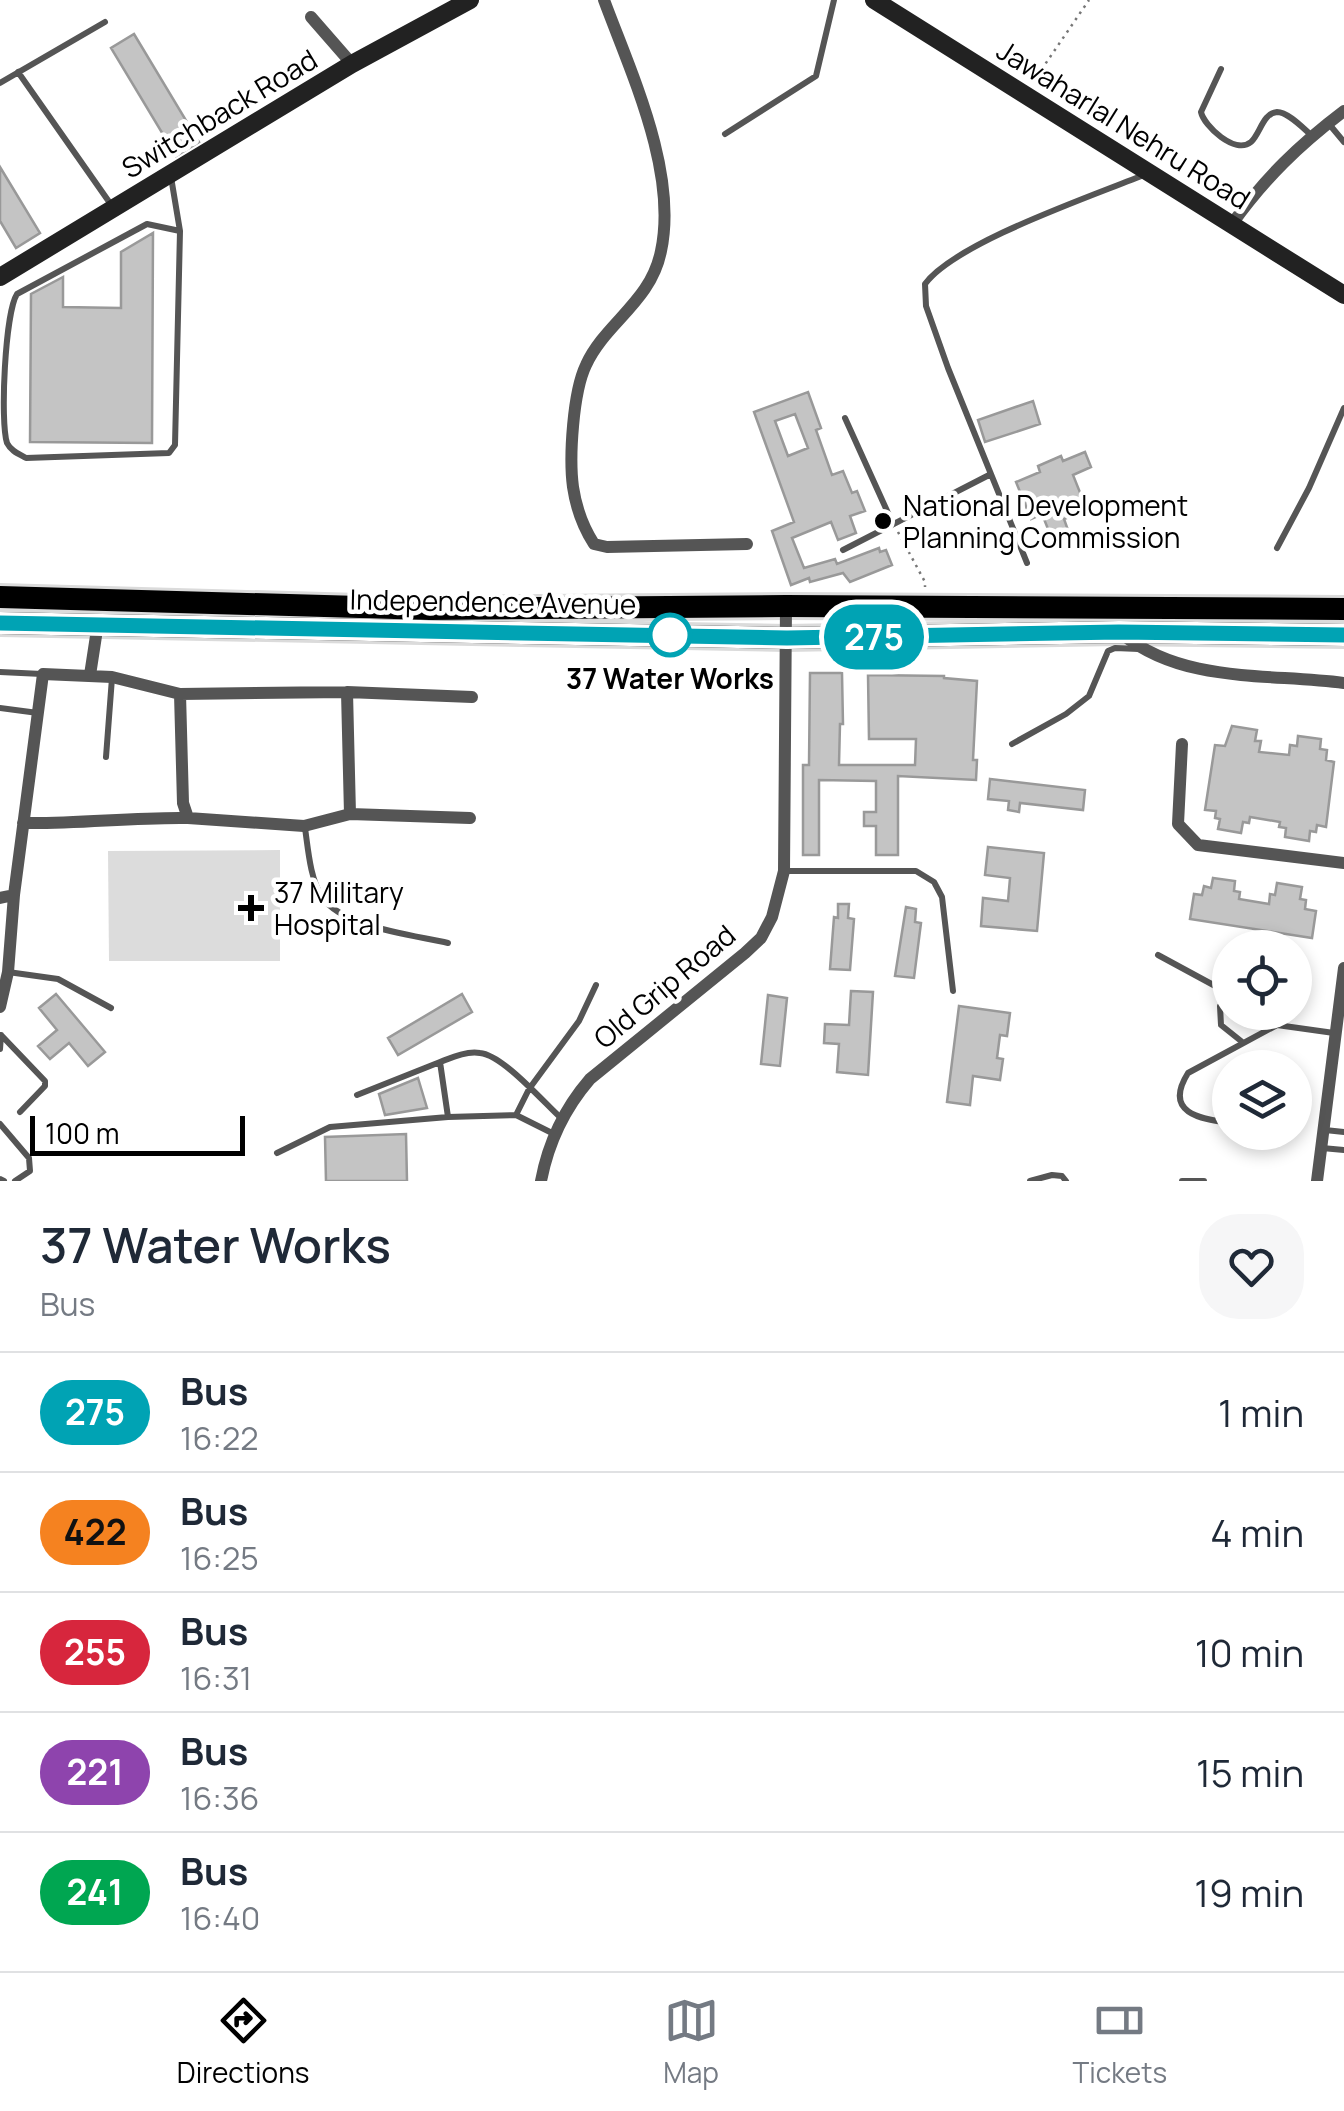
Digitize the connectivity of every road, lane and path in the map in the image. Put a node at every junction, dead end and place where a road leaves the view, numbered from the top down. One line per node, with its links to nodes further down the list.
1 (470, 0): 8 (street, Switchback Road)
2 (604, 0): 29 (street)
3 (834, 0): 15 (lane)
4 (874, 0): 12 (street, Jawaharlal Nehru Road)
5 (1089, 0): 12 (path)
6 (311, 18): 8 (street)
7 (105, 22): 10 (lane)
8 (352, 64): 19 (street, Switchback Road)
9 (1221, 70): 16 (lane)
10 (18, 72): 11 (lane); 20 (lane)
11 (0, 83)
12 (1024, 95): 18 (street, Jawaharlal Nehru Road)
13 (1344, 111): 14 (street)
14 (1328, 123): 16 (street); 17 (lane)
15 (726, 134)
16 (1312, 136): 21 (street)
17 (1344, 142)
18 (1147, 174): 21 (street, Jawaharlal Nehru Road); 27 (lane)
19 (171, 176): 20 (street, Switchback Road); 22 (lane)
20 (114, 209): 23 (street, Switchback Road)
21 (1232, 224): 24 (street, Jawaharlal Nehru Road)
22 (180, 231): 22 (lane)
23 (0, 277)
24 (1344, 295)
25 (1344, 408): 30 (lane)
26 (845, 418): 28 (lane)
27 (991, 474): 28 (lane); 32 (lane)
28 (893, 524): 31 (lane); 33 (path)
29 (747, 544)
30 (1276, 548)
31 (843, 550)
32 (1027, 564)
33 (924, 594)
34 (0, 597): 35 (highway, Independence Avenue)
35 (786, 606): 36 (highway, Independence Avenue); 41 (street, Old Grip Road)
36 (1344, 609)
37 (0, 623): 38 (highway, Independence Avenue)
38 (98, 623): 41 (highway, Independence Avenue); 45 (street)
39 (1119, 632): 40 (highway, Independence Avenue); 41 (highway, Independence Avenue); 42 (street)
40 (1344, 635)
41 (787, 638): 62 (street, Old Grip Road)
42 (1140, 649): 47 (street); 53 (lane)
43 (0, 672): 44 (lane)
44 (43, 674): 45 (street); 52 (street)
45 (90, 675): 46 (street)
46 (112, 676): 49 (street); 55 (lane)
47 (1344, 683)
48 (346, 692): 49 (street); 50 (street); 56 (street)
49 (180, 694): 57 (street)
50 (472, 697)
51 (0, 708): 52 (lane)
52 (38, 713): 59 (street)
53 (1012, 744)
54 (1182, 744): 61 (street)
55 (106, 757)
56 (350, 814): 58 (street); 60 (street)
57 (188, 818): 59 (street); 60 (street)
58 (470, 818)
59 (23, 823): 63 (street)
60 (304, 826): 64 (lane)
61 (1344, 863)
62 (784, 870): 70 (lane); 88 (street, Old Grip Road)
63 (7, 897): 67 (street)
64 (448, 943)
65 (1158, 954): 69 (lane)
66 (1344, 968): 76 (street)
67 (8, 972): 71 (street); 72 (lane)
68 (596, 986): 83 (lane)
69 (1212, 986)
70 (953, 991)
71 (0, 1007)
72 (111, 1008)
73 (1226, 1030): 78 (lane)
74 (1267, 1030): 78 (lane)
75 (1312, 1030): 76 (lane)
76 (1336, 1033): 91 (street)
77 (1, 1035): 79 (lane); 85 (lane)
78 (1242, 1042): 80 (lane)
79 (0, 1050)
80 (1228, 1050)
81 (1212, 1059): 89 (lane)
82 (440, 1062): 83 (lane); 84 (lane); 87 (lane)
83 (529, 1089): 86 (lane); 88 (lane)
84 (357, 1095)
85 (20, 1112)
86 (516, 1115): 87 (lane); 93 (lane)
87 (448, 1117): 96 (lane)
88 (563, 1120): 93 (street, Old Grip Road)
89 (1212, 1121)
90 (0, 1124): 97 (lane)
91 (1323, 1129): 92 (lane); 94 (street)
92 (1344, 1132)
93 (556, 1135): 98 (street, Old Grip Road)
94 (1321, 1147): 95 (lane); 103 (street)
95 (1344, 1150)
96 (277, 1153)
97 (15, 1181)
98 (541, 1181)
99 (1030, 1181): 100 (lane)
100 (1066, 1181)
101 (1182, 1181): 102 (lane)
102 (1204, 1181)
103 (1317, 1181)

